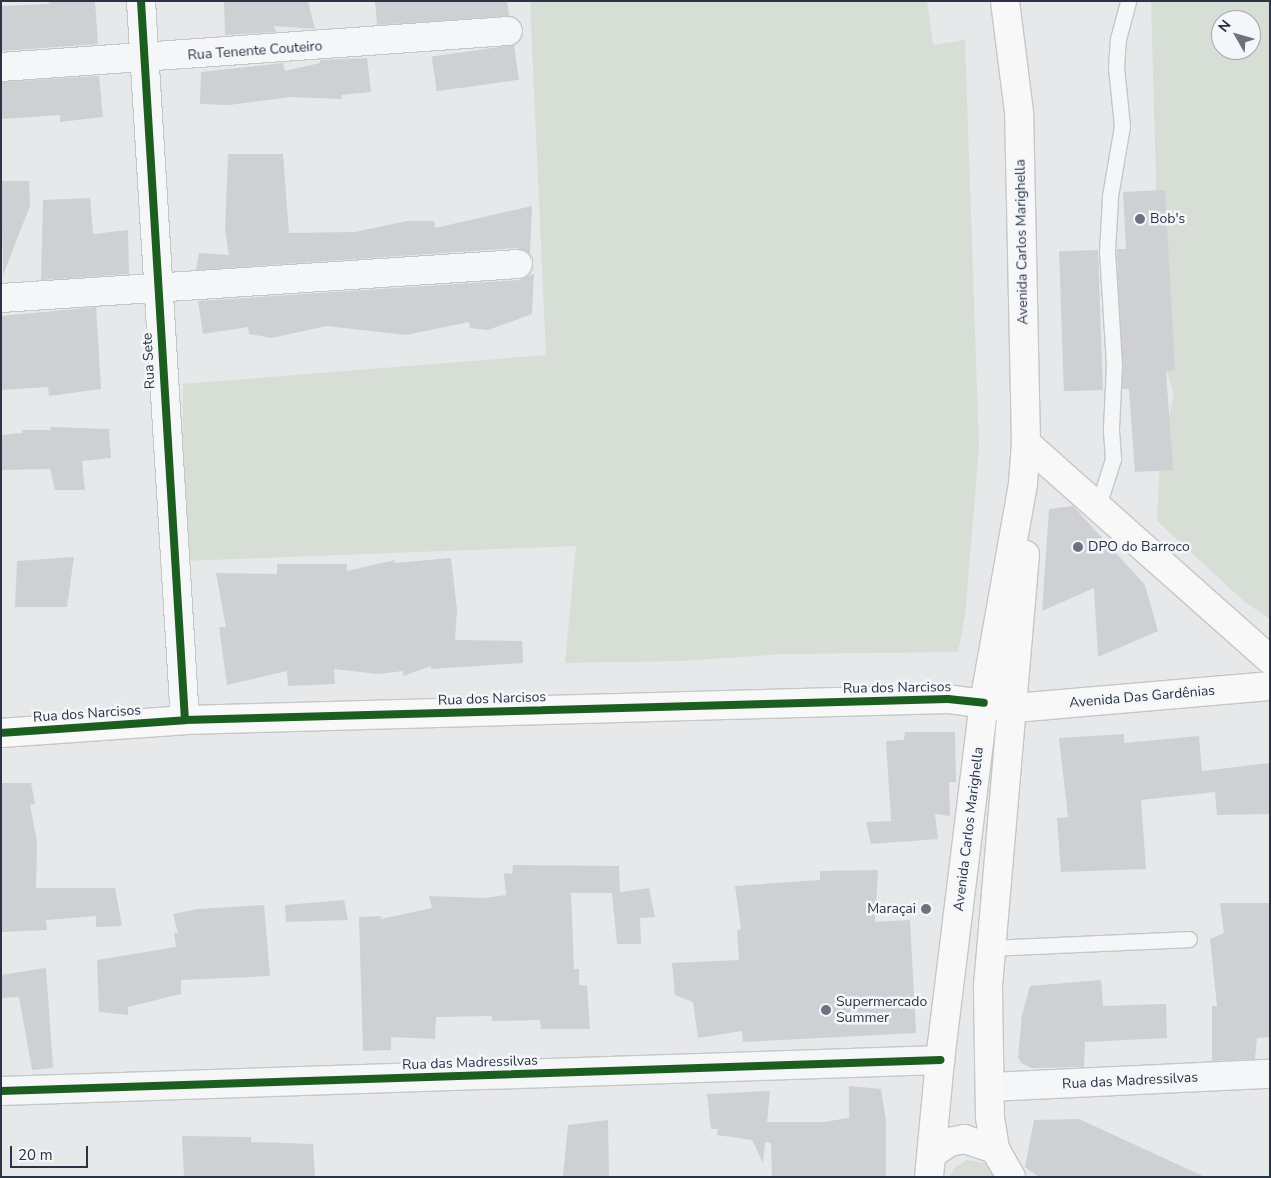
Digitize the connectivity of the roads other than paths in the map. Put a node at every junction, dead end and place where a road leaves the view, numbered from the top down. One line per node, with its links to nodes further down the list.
1 (141, 1): 5 (street, Rua Sete)
2 (1005, 1): 10 (main road, Avenida Carlos Marighella)
3 (1128, 1): 12 (lane)
4 (508, 31): 5 (street, Rua Tenente Couteiro)
5 (146, 59): 6 (street, Rua Tenente Couteiro); 8 (street, Rua Sete)
6 (1, 67)
7 (518, 264): 8 (street)
8 (158, 290): 9 (street); 17 (street, Rua Sete)
9 (1, 298)
10 (1026, 444): 11 (main road, Avenida Carlos Marighella); 12 (main road)
11 (1023, 483): 15 (main road, Avenida Carlos Marighella); 16 (main road, Avenida Carlos Marighella)
12 (1098, 506): 13 (main road)
13 (1270, 660)
14 (1270, 686): 16 (main road, Avenida Das Gardênias)
15 (984, 703): 16 (main road, Rua dos Narcisos); 17 (main road, Rua dos Narcisos); 21 (main road, Avenida Carlos Marighella)
16 (1014, 708): 20 (main road, Avenida Carlos Marighella)
17 (185, 720): 18 (main road, Rua dos Narcisos)
18 (1, 734)
19 (1189, 939): 20 (lane)
20 (991, 948): 23 (main road, Avenida Carlos Marighella)
21 (940, 1060): 24 (street, Rua das Madressilvas); 26 (main road, Avenida Carlos Marighella)
22 (1270, 1074): 23 (street, Rua das Madressilvas)
23 (990, 1087): 25 (main road, Avenida Carlos Marighella)
24 (1, 1091)
25 (995, 1149): 26 (main road); 27 (main road)
26 (931, 1165)
27 (1011, 1177)

